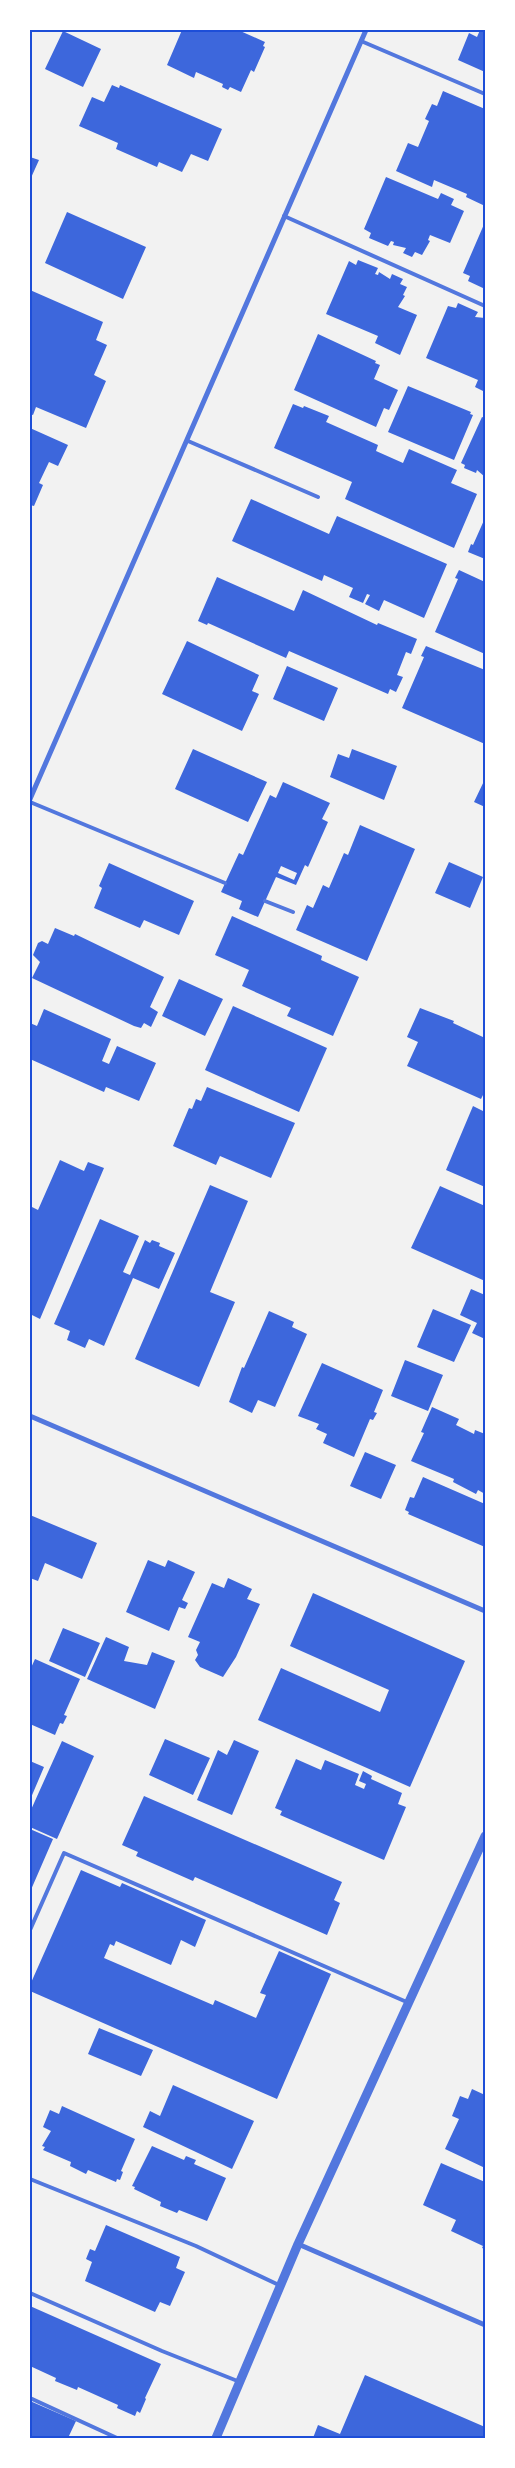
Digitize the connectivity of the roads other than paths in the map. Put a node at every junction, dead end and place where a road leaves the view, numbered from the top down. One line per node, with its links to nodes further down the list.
1 (366, 30): 2 (street)
2 (361, 40): 3 (lane); 4 (street)
3 (485, 94)
4 (284, 216): 5 (lane); 6 (street)
5 (485, 306)
6 (188, 441): 7 (lane); 8 (street)
7 (318, 497)
8 (30, 801): 9 (lane)
9 (225, 884)
10 (265, 901): 11 (lane)
11 (293, 912)
12 (30, 1416): 13 (street)
13 (485, 1611)
14 (485, 1836): 16 (street)
15 (30, 1930): 16 (lane)
16 (409, 2003): 18 (street)
17 (30, 2179): 19 (lane)
18 (298, 2244): 19 (street); 21 (street)
19 (281, 2286): 22 (street)
20 (30, 2293): 22 (lane)
21 (485, 2325)
22 (240, 2382): 25 (street)
23 (30, 2398): 24 (lane)
24 (117, 2438)
25 (216, 2438)

